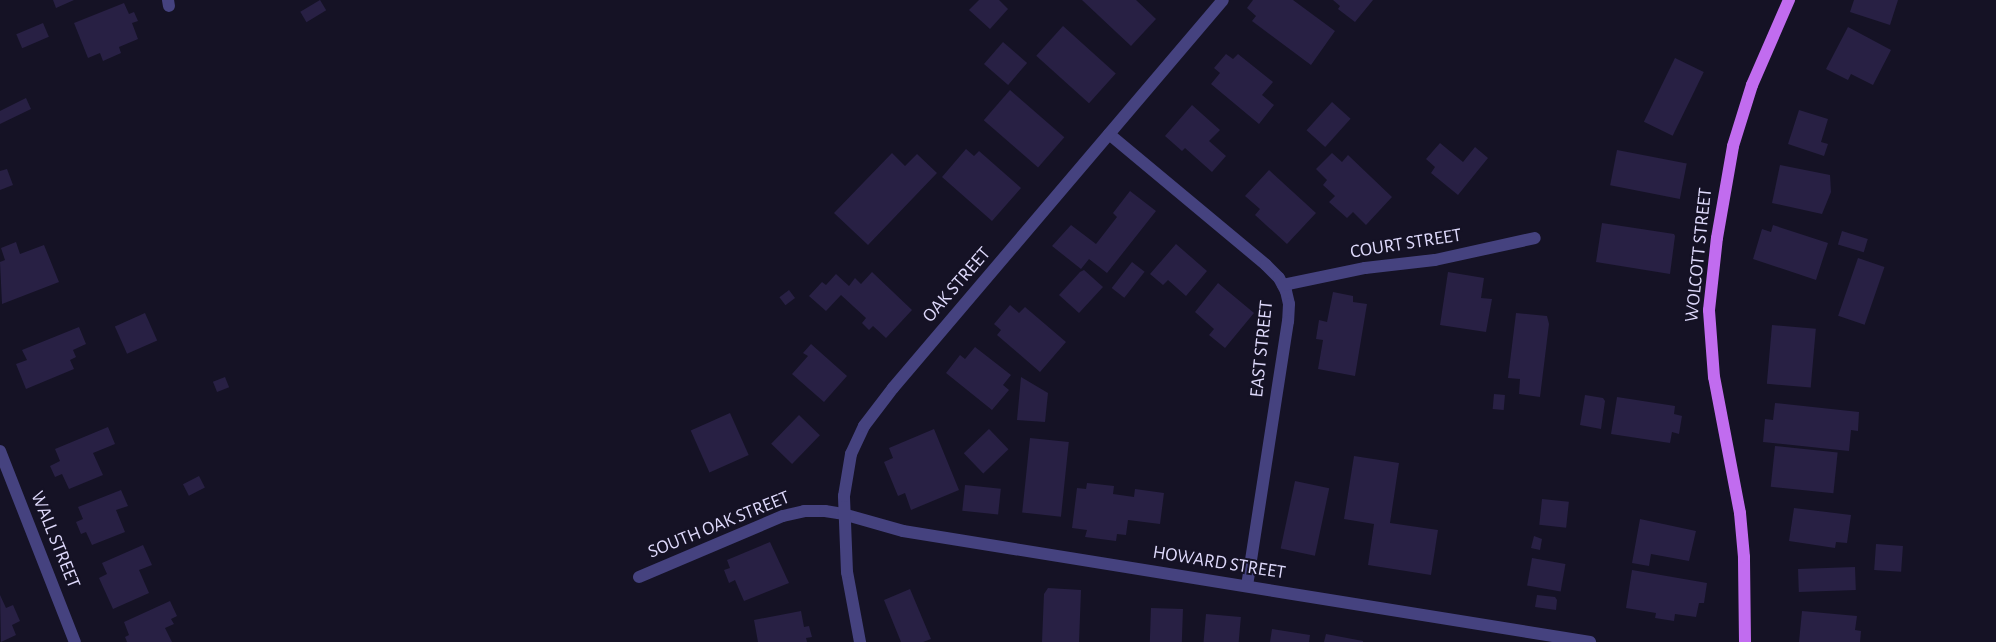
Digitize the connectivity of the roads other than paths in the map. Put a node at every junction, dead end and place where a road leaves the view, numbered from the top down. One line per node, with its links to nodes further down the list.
1 (1222, 0): 3 (street, OAK STREET)
2 (1789, 0): 13 (main road, WOLCOTT STREET)
3 (1109, 134): 5 (street, EAST STREET); 7 (street, OAK STREET)
4 (1535, 238): 5 (street, COURT STREET)
5 (1283, 285): 9 (street, EAST STREET)
6 (0, 451): 10 (street, WALL STREET)
7 (844, 514): 8 (street, SOUTH OAK STREET); 9 (street, HOWARD STREET); 11 (street, OAK STREET)
8 (639, 577)
9 (1247, 586): 12 (street, HOWARD STREET)
10 (75, 642)
11 (860, 642)
12 (1590, 642)
13 (1745, 642)

